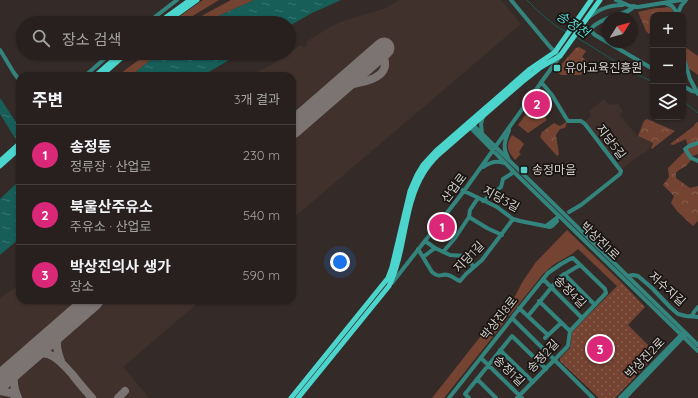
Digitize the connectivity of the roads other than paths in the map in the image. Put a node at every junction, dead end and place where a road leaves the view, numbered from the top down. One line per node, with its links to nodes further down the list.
1 (177, 0): 18 (street)
2 (190, 0): 19 (main road)
3 (197, 0): 20 (main road)
4 (511, 0): 26 (street)
5 (591, 0): 26 (main road)
6 (600, 0): 22 (main road, 산업로)
7 (616, 0): 12 (street)
8 (621, 0): 12 (street)
9 (679, 0): 11 (street); 16 (street)
10 (686, 0): 17 (street)
11 (664, 3): 13 (street); 15 (street)
12 (627, 5): 13 (street); 22 (street)
13 (634, 6): 14 (street)
14 (624, 12)
15 (676, 12)
16 (678, 12)
17 (679, 12)
18 (155, 16)
19 (168, 16)
20 (175, 16)
21 (602, 20): 23 (street)
22 (585, 22): 27 (main road, 산업로)
23 (602, 39)
24 (617, 48): 32 (street)
25 (0, 50): 36 (street)
26 (555, 52): 27 (street); 41 (main road)
27 (560, 56): 37 (street, 산업로); 40 (main road)
28 (103, 60): 33 (street)
29 (113, 60): 34 (main road)
30 (119, 60): 35 (main road)
31 (686, 66): 39 (street)
32 (650, 67)
33 (90, 72)
34 (100, 72)
35 (106, 72)
36 (16, 76)
37 (541, 82): 42 (street, 산업로); 59 (street, 지당5길)
38 (686, 88): 39 (street)
39 (697, 93)
40 (484, 116): 41 (main road); 44 (street)
41 (470, 125): 43 (main road); 44 (street, 박상진1로); 101 (main road)
42 (510, 126): 47 (street, 산업로); 52 (street)
43 (464, 133): 44 (street); 77 (main road)
44 (481, 136): 47 (street, 박상진1로)
45 (698, 143): 51 (street)
46 (16, 147): 49 (main road)
47 (494, 149): 52 (street, 박상진1로); 54 (street, 산업로)
48 (16, 151): 49 (main road)
49 (6, 158): 50 (main road); 53 (main road)
50 (0, 161)
51 (698, 161)
52 (509, 163): 54 (street); 55 (street, 박상진1로); 75 (street, 박상진1로)
53 (0, 166)
54 (479, 170): 57 (street, 산업로)
55 (514, 172): 58 (street); 60 (street, 박상진1로)
56 (458, 188): 57 (street, 지당3길)
57 (464, 191): 58 (street, 지당3길); 66 (street, 산업로)
58 (481, 200): 61 (street); 62 (street, 지당3길)
59 (569, 212)
60 (559, 216): 64 (street); 90 (street, 박상진1로)
61 (469, 217): 65 (street); 69 (street)
62 (513, 219): 64 (street, 지당3길); 65 (street, 지당1길)
63 (557, 221): 64 (street)
64 (546, 226)
65 (502, 235): 73 (street, 지당1길)
66 (425, 241): 67 (street); 68 (street, 산업로)
67 (435, 248): 69 (street); 70 (street)
68 (418, 249): 70 (street, 지당1길); 77 (street, 산업로)
69 (443, 252): 73 (street)
70 (423, 257): 73 (street, 지당1길)
71 (572, 258): 72 (street, 송정2길); 76 (street, 박상진8로)
72 (580, 265): 74 (street); 80 (street, 송정2길)
73 (474, 267)
74 (564, 274): 78 (street); 80 (street)
75 (628, 276): 84 (street, 저수지길); 90 (street, 박상진1로)
76 (543, 279): 78 (street, 송정4길); 82 (street, 박상진8로)
77 (389, 286): 102 (main road, 산업로)
78 (551, 287): 79 (street); 87 (street, 송정4길)
79 (539, 302): 83 (street); 88 (street)
80 (595, 305): 87 (street, 송정2길)
81 (698, 307): 84 (street, 저수지길)
82 (519, 308): 83 (street); 86 (street, 박상진8로)
83 (528, 316): 88 (street)
84 (692, 316): 85 (street, 저수지길)
85 (698, 316)
86 (512, 318): 94 (street, 박상진8로); 95 (street)
87 (582, 318): 89 (street, 송정2길)
88 (561, 323): 89 (street)
89 (570, 331): 95 (street, 송정2길)
90 (684, 334): 91 (street, 박상진1로); 93 (street, 박상진1로); 107 (street, 박상진2로); 108 (street, 박상진2로)
91 (698, 344)
92 (500, 350): 96 (street); 97 (street); 99 (street)
93 (698, 351)
94 (481, 358): 96 (street, 송정1길); 103 (street, 박상진8로)
95 (554, 360): 97 (street, 송정2길); 106 (street)
96 (489, 365): 98 (street); 100 (street, 송정1길)
97 (546, 369): 99 (street, 송정2길)
98 (477, 379): 104 (street); 105 (street)
99 (533, 382): 100 (street, 송정2길)
100 (520, 397)
101 (291, 398)
102 (298, 398)
103 (449, 398)
104 (469, 398)
105 (496, 398)
106 (593, 398)
107 (620, 398)
108 (625, 398)

